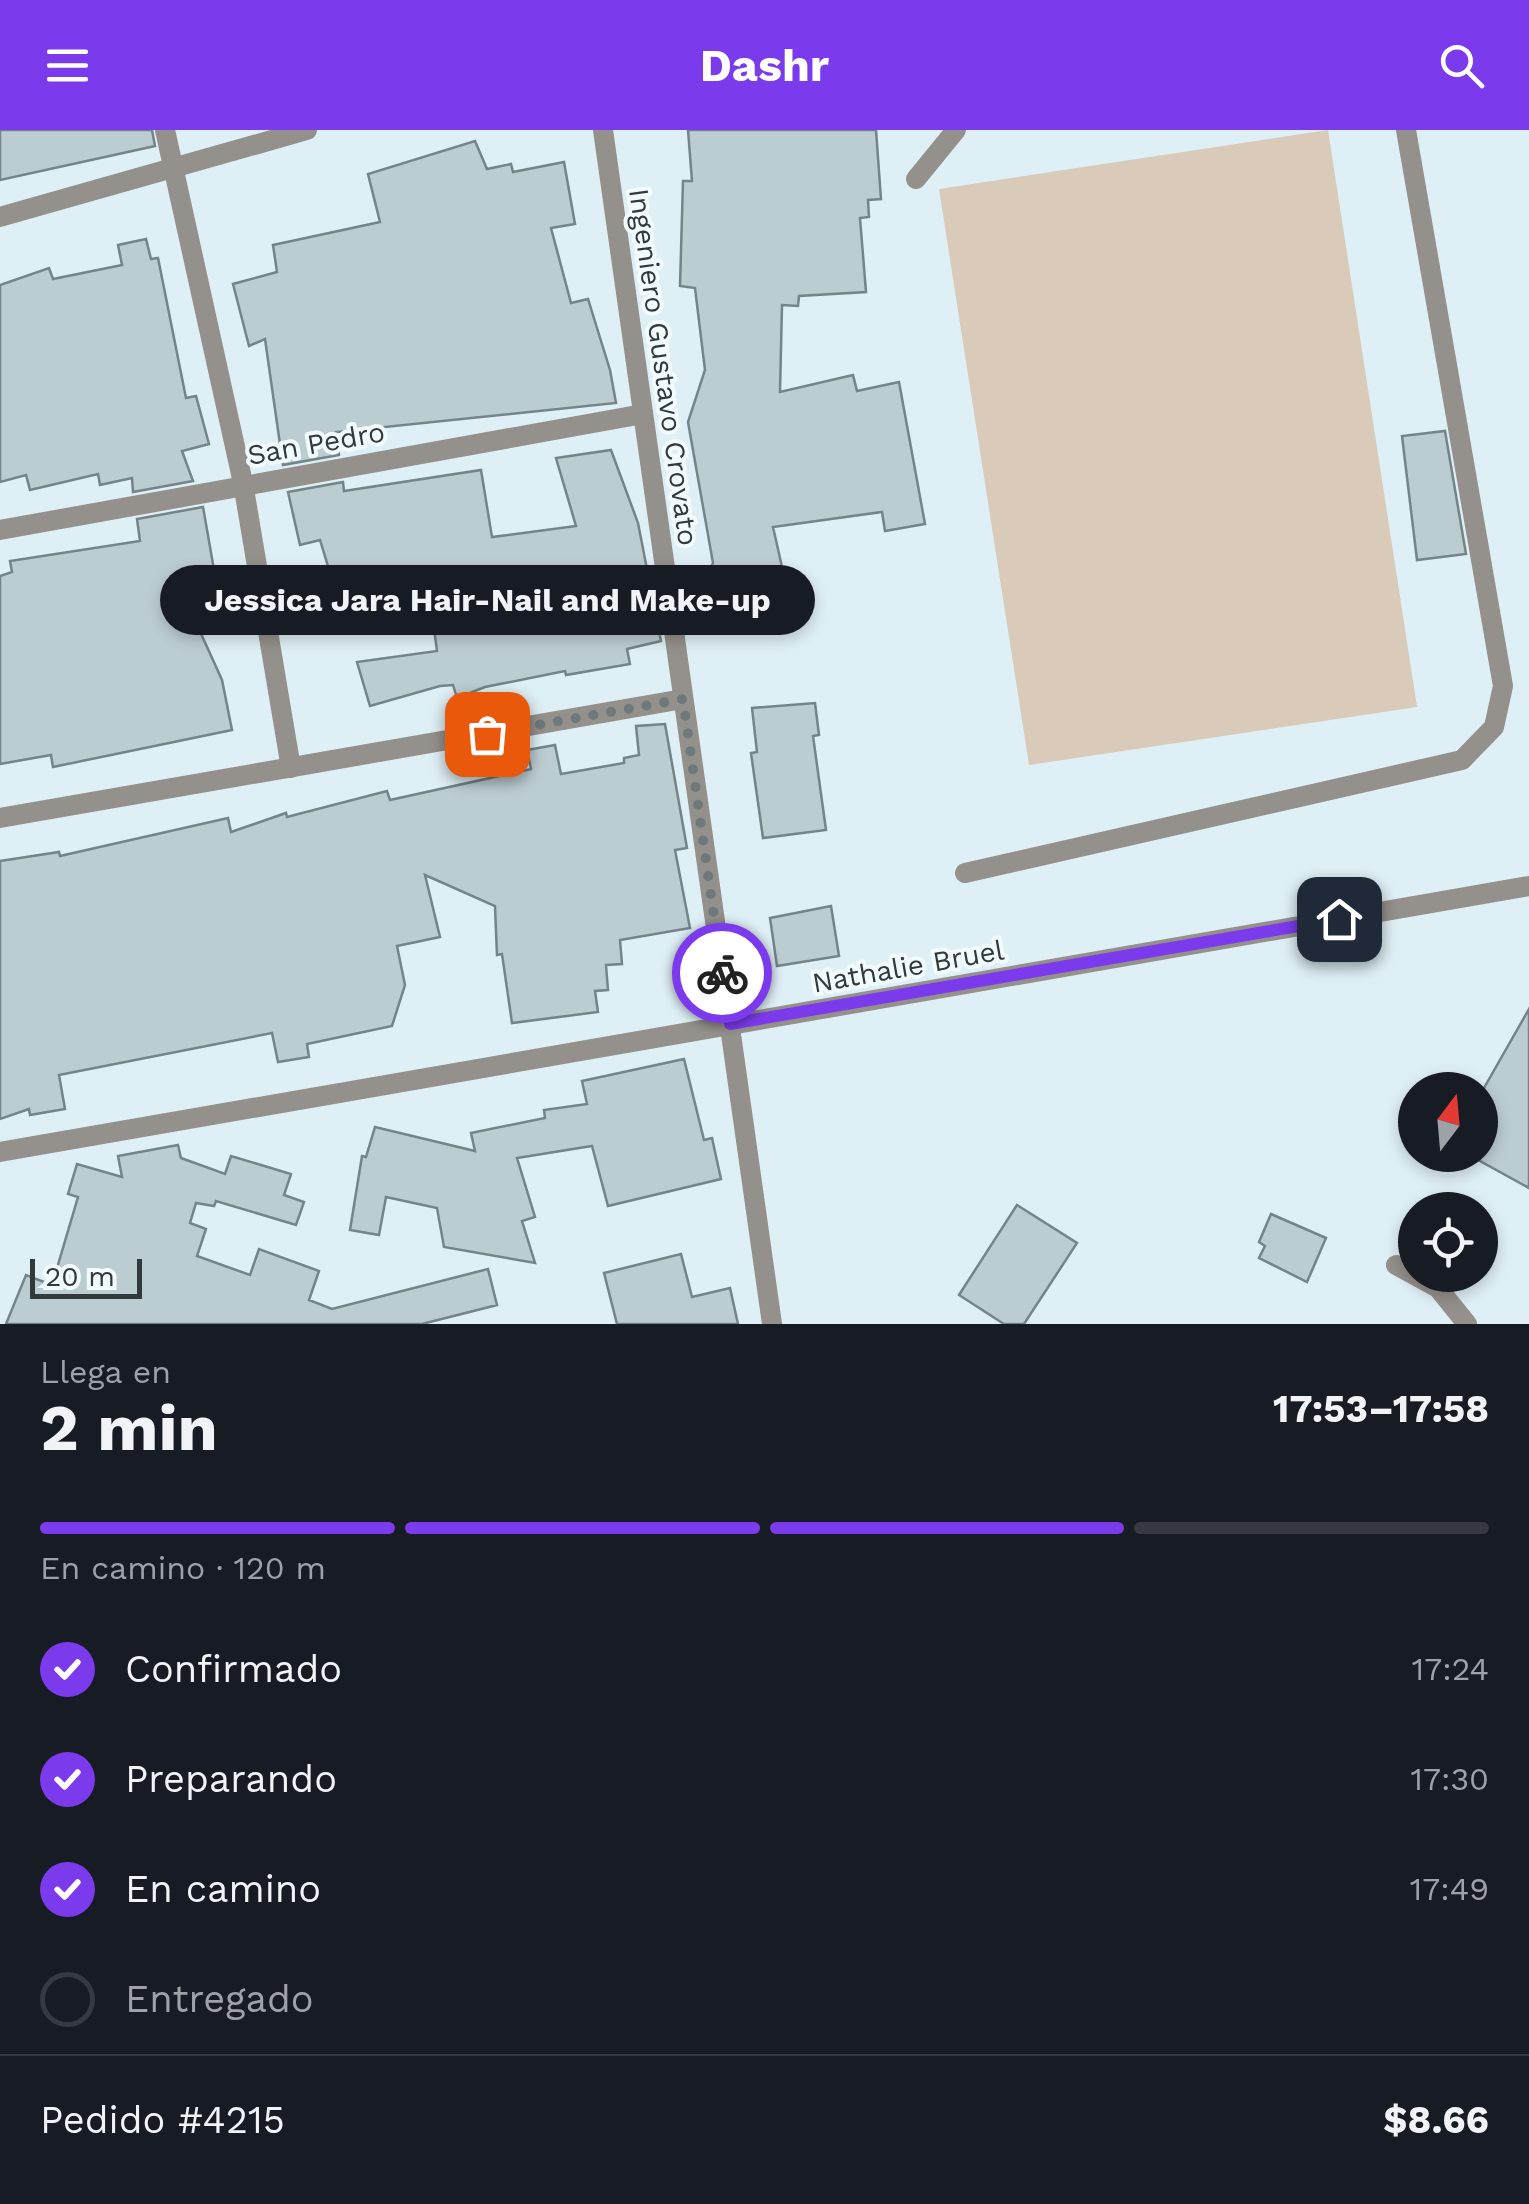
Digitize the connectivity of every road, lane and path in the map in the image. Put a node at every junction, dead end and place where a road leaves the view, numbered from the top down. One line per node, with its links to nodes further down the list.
1 (165, 130): 6 (street)
2 (307, 130): 6 (street)
3 (603, 130): 9 (street, Ingeniero Gustavo Crovato)
4 (956, 130): 7 (street)
5 (1406, 130): 15 (street)
6 (176, 167): 8 (street); 10 (street)
7 (916, 179)
8 (0, 217)
9 (643, 414): 10 (street, San Pedro); 12 (street, Ingeniero Gustavo Crovato)
10 (243, 483): 11 (street, San Pedro); 13 (street)
11 (0, 530)
12 (683, 699): 13 (street); 17 (street, Ingeniero Gustavo Crovato)
13 (290, 768): 14 (street)
14 (0, 818)
15 (964, 874)
16 (1529, 886): 17 (street, Nathalie Bruel)
17 (730, 1024): 18 (street, Nathalie Bruel); 20 (street, Ingeniero Gustavo Crovato)
18 (0, 1152)
19 (1396, 1264): 21 (street)
20 (772, 1324)
21 (1468, 1324)

